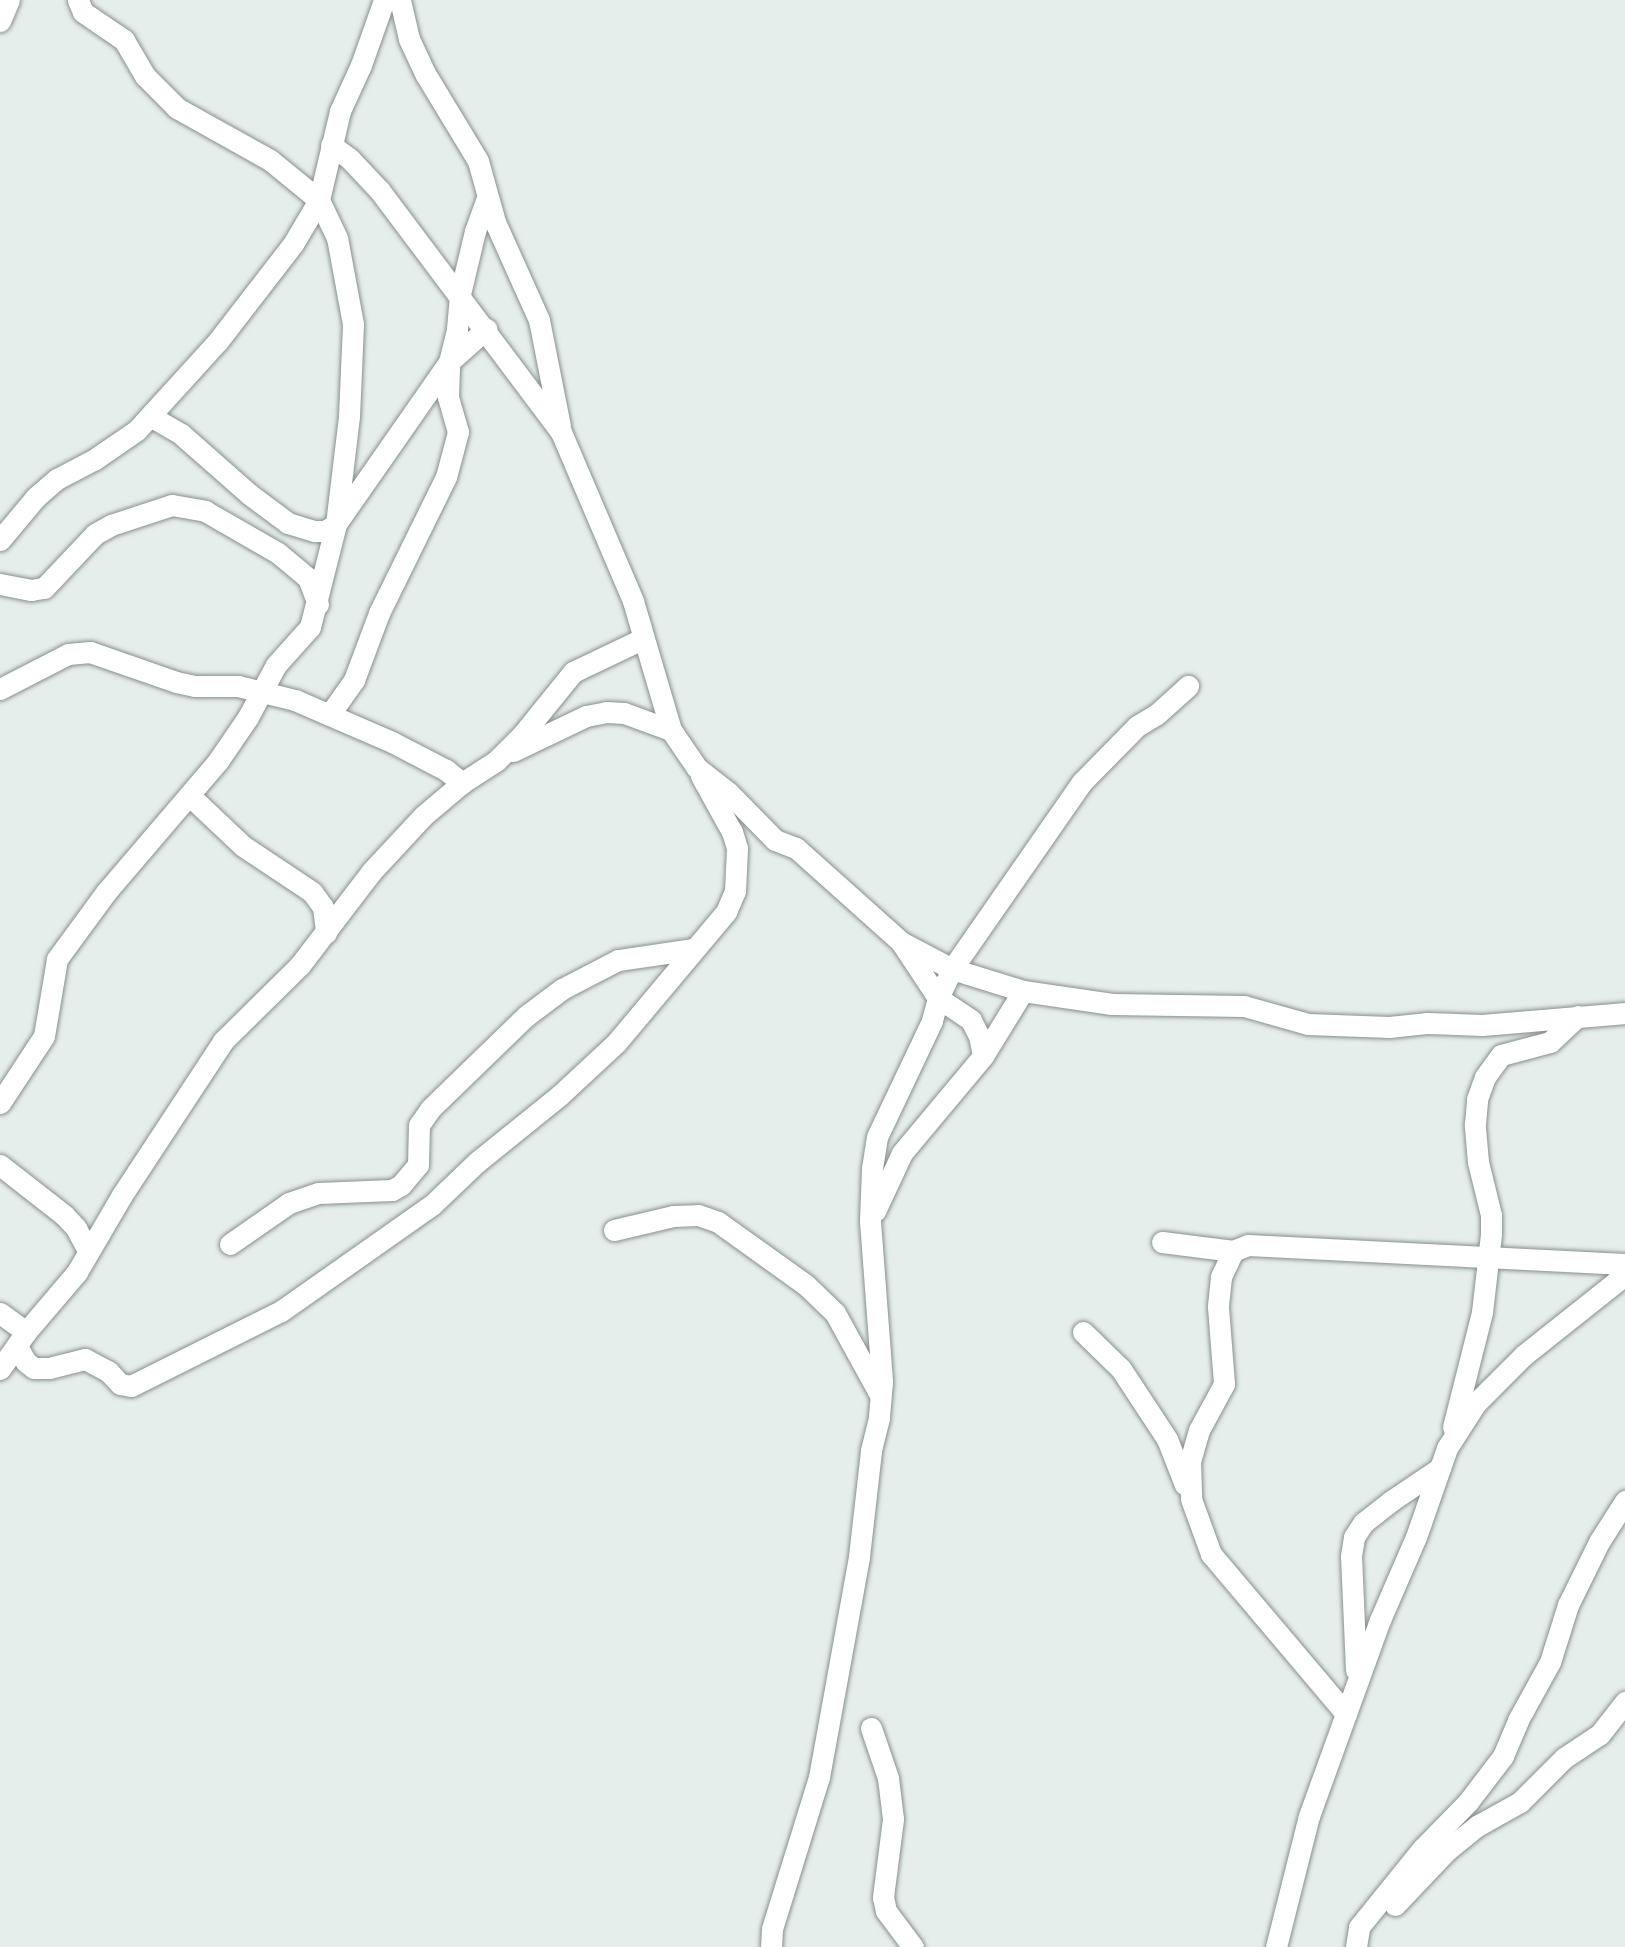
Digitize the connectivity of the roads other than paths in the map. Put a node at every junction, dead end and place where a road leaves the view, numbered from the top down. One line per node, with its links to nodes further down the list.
1 (9, 0): 5 (street)
2 (78, 0): 8 (street)
3 (384, 0): 6 (street)
4 (400, 0): 7 (street)
5 (0, 21)
6 (331, 145): 8 (street); 9 (street)
7 (487, 198): 9 (street); 13 (street)
8 (319, 200): 12 (street); 14 (street)
9 (460, 294): 10 (street); 11 (street)
10 (486, 328): 11 (street); 13 (street)
11 (449, 362): 14 (street); 22 (street)
12 (150, 416): 14 (street); 15 (street)
13 (561, 432): 18 (street)
14 (337, 524): 17 (street)
15 (0, 540)
16 (0, 584): 17 (street)
17 (318, 604): 21 (street)
18 (642, 639): 23 (street); 24 (street)
19 (1188, 686): 31 (street)
20 (0, 689): 21 (street)
21 (261, 690): 22 (street); 27 (street)
22 (330, 714): 26 (street)
23 (671, 730): 24 (street); 25 (street)
24 (496, 761): 26 (street)
25 (697, 768): 29 (street); 30 (street)
26 (462, 783): 28 (street)
27 (190, 796): 28 (street); 37 (street)
28 (326, 933): 44 (street)
29 (901, 942): 31 (street); 33 (street)
30 (693, 949): 42 (street); 50 (street)
31 (952, 969): 32 (street); 33 (street)
32 (1023, 991): 35 (street); 36 (street)
33 (938, 998): 36 (street); 39 (street)
34 (1625, 1013): 35 (street)
35 (1578, 1016): 45 (street)
36 (983, 1056): 39 (street)
37 (0, 1103)
38 (0, 1165): 44 (street)
39 (870, 1221): 52 (street)
40 (614, 1230): 52 (street)
41 (1162, 1242): 43 (street)
42 (230, 1244)
43 (1233, 1251): 45 (street); 54 (street)
44 (89, 1252): 50 (street)
45 (1488, 1258): 46 (street); 53 (street)
46 (1625, 1264)
47 (1625, 1270): 53 (street)
48 (0, 1313): 50 (street)
49 (1083, 1332): 54 (street)
50 (22, 1339): 51 (street)
51 (0, 1369)
52 (882, 1398): 60 (street)
53 (1443, 1458): 56 (street); 56 (street)
54 (1191, 1499): 58 (street)
55 (1625, 1501): 63 (street)
56 (1356, 1686): 58 (street)
57 (1625, 1702): 63 (street)
58 (1346, 1714): 62 (street)
59 (871, 1728): 61 (street)
60 (771, 1947)
61 (913, 1947)
62 (1276, 1947)
63 (1358, 1947)

